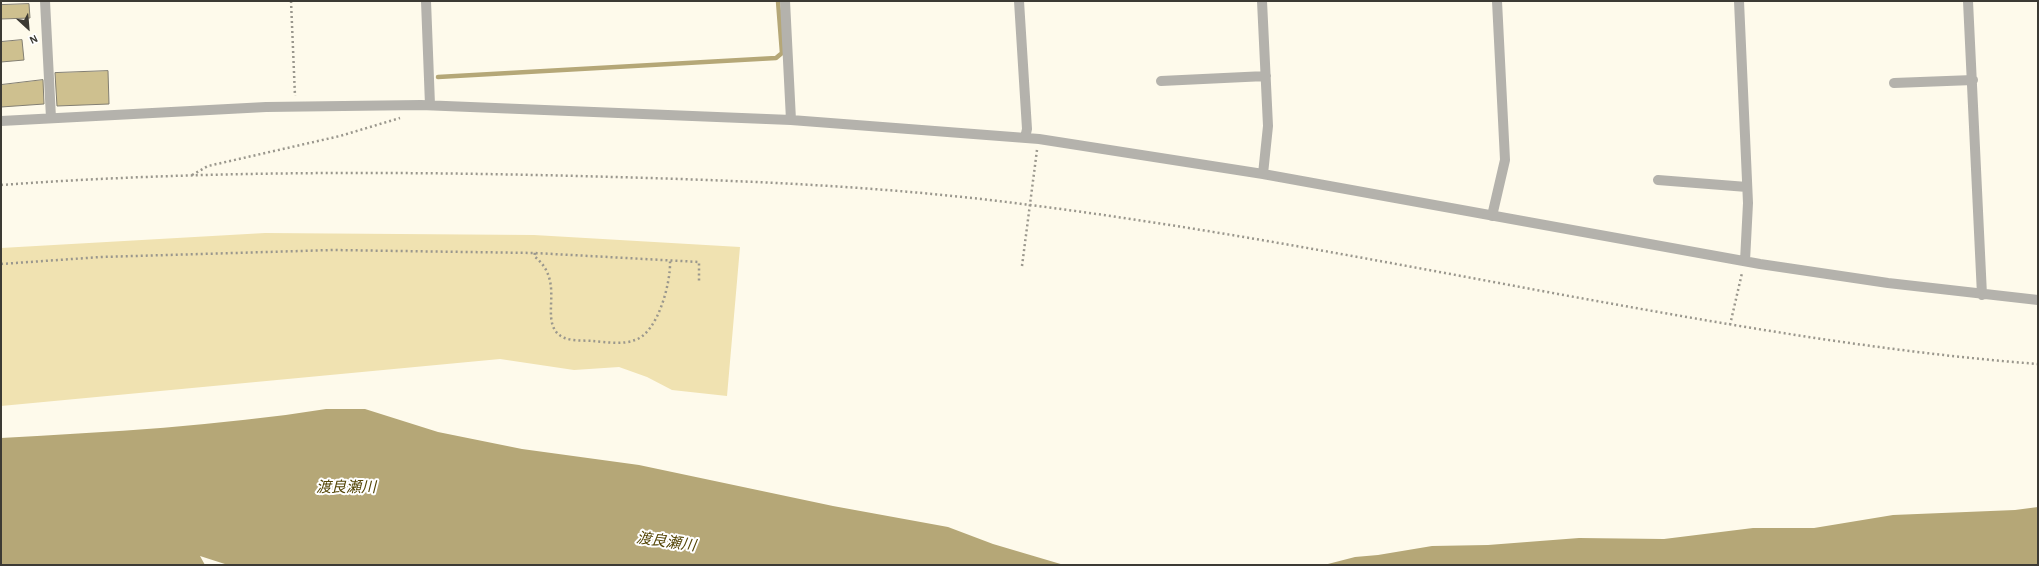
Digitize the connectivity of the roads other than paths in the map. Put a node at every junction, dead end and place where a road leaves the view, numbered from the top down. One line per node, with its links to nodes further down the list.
1 (45, 1): 14 (street)
2 (426, 1): 13 (street)
3 (785, 1): 15 (street)
4 (1019, 1): 17 (street)
5 (1262, 1): 9 (street)
6 (1496, 1): 21 (street)
7 (1739, 1): 20 (street)
8 (1968, 1): 10 (street)
9 (1266, 76): 11 (street); 18 (street)
10 (1972, 80): 12 (street); 23 (street)
11 (1161, 81)
12 (1894, 83)
13 (430, 105): 14 (street); 15 (street)
14 (51, 118): 16 (street)
15 (791, 120): 17 (street)
16 (1, 121)
17 (1025, 138): 18 (street)
18 (1263, 174): 21 (street)
19 (1658, 180): 20 (street)
20 (1747, 187): 22 (street)
21 (1492, 216): 22 (street)
22 (1744, 261): 23 (street)
23 (1982, 295): 24 (street)
24 (2038, 300)

